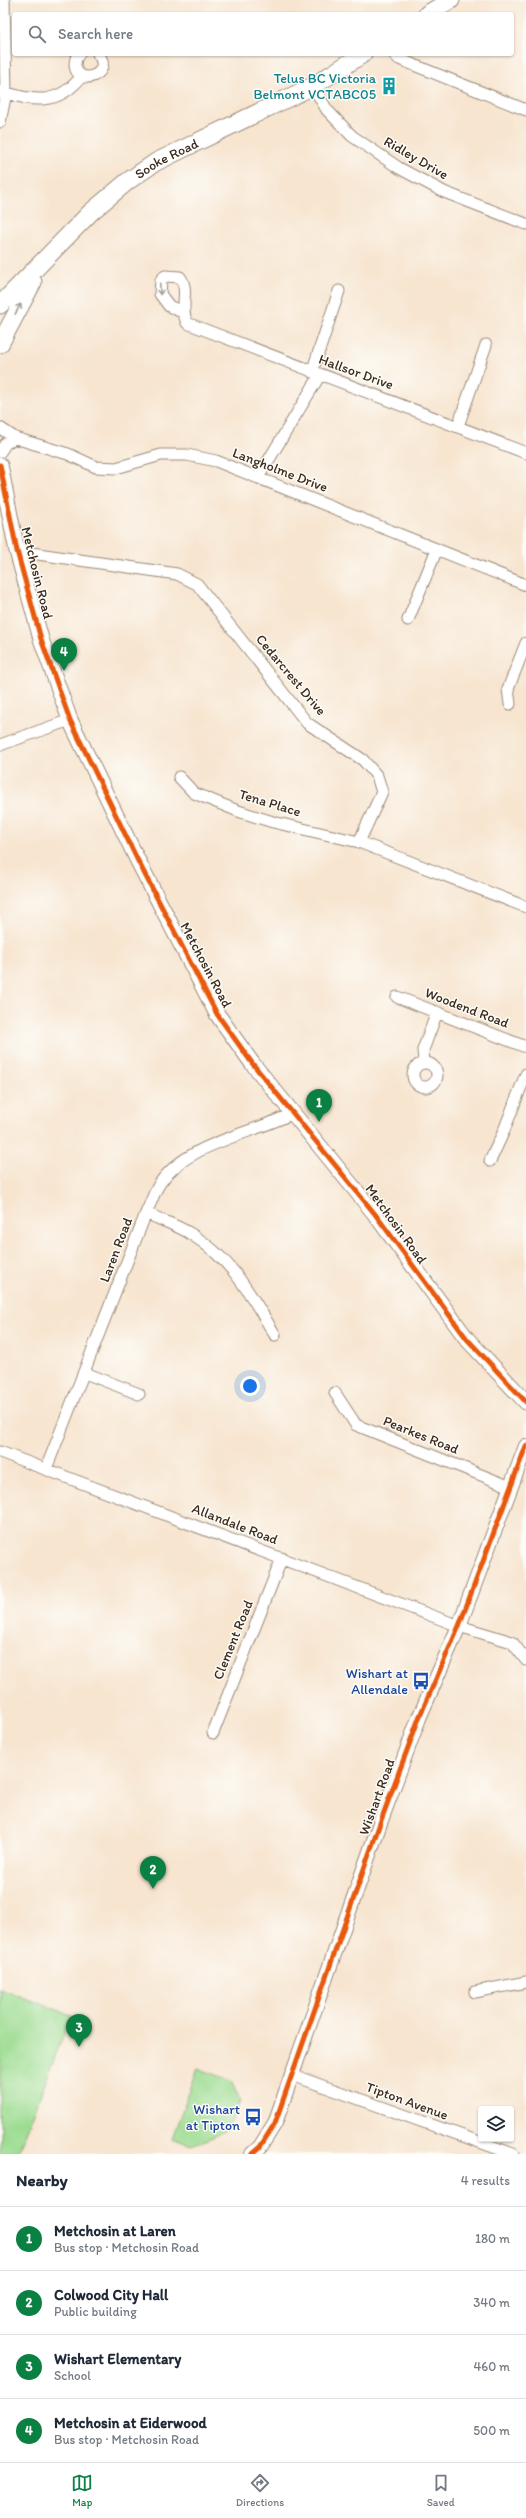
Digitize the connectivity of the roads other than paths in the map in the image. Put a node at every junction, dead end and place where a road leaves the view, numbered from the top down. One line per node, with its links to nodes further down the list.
1 (4, 0): 10 (street)
2 (451, 0): 3 (main road)
3 (434, 8)
4 (78, 56): 8 (street)
5 (99, 56): 8 (street)
6 (360, 56): 9 (main road, Sooke Road)
7 (396, 56): 11 (street)
8 (82, 76): 10 (street)
9 (313, 86): 13 (street, Ridley Drive); 14 (main road, Sooke Road)
10 (3, 92): 12 (street)
11 (526, 110)
12 (0, 122)
13 (526, 224)
14 (47, 256): 16 (main road, Sooke Road); 18 (main road, one-way to 14)
15 (339, 291): 20 (street)
16 (0, 305)
17 (182, 312): 20 (street, Hallsor Drive)
18 (0, 344)
19 (486, 345): 21 (street)
20 (316, 373): 21 (street, Hallsor Drive); 27 (street)
21 (458, 426): 25 (street, Hallsor Drive)
22 (0, 428): 23 (street, Langholme Drive)
23 (16, 438): 24 (street); 27 (street, Langholme Drive)
24 (0, 452)
25 (526, 453)
26 (0, 465): 28 (main road, Metchosin Road)
27 (258, 476): 29 (street, Langholme Drive)
28 (4, 503): 30 (main road, Metchosin Road)
29 (437, 550): 31 (street, Langholme Drive); 32 (street)
30 (18, 551): 35 (main road, Metchosin Road); 38 (street, Cedarcrest Drive)
31 (526, 585)
32 (408, 620)
33 (526, 643): 34 (street)
34 (510, 704)
35 (70, 720): 36 (street); 45 (main road, Metchosin Road)
36 (0, 745)
37 (179, 777): 38 (street, Tena Place)
38 (359, 842): 39 (street)
39 (526, 907)
40 (397, 997): 41 (street, Woodend Road)
41 (437, 1012): 42 (street, Woodend Road); 43 (street)
42 (526, 1047)
43 (424, 1062)
44 (526, 1074): 46 (street)
45 (293, 1113): 47 (street, Laren Road); 52 (main road, Metchosin Road)
46 (490, 1161)
47 (146, 1213): 48 (street); 49 (street, Laren Road)
48 (275, 1334)
49 (85, 1373): 51 (street); 55 (street, Laren Road)
50 (336, 1393): 56 (street, Pearkes Road)
51 (139, 1394)
52 (526, 1402)
53 (526, 1446): 56 (street, Wishart Road)
54 (0, 1452): 55 (street, Allandale Road)
55 (46, 1469): 57 (street, Allandale Road)
56 (511, 1487): 58 (street, Wishart Road)
57 (282, 1558): 58 (street, Allandale Road); 60 (street, Clement Road)
58 (459, 1626): 59 (street, Allandale Road); 63 (street, Wishart Road)
59 (526, 1660)
60 (212, 1733)
61 (526, 1982): 62 (street)
62 (475, 1992)
63 (292, 2075): 64 (street, Wishart Road); 65 (street, Tipton Avenue)
64 (252, 2154)
65 (513, 2154)

